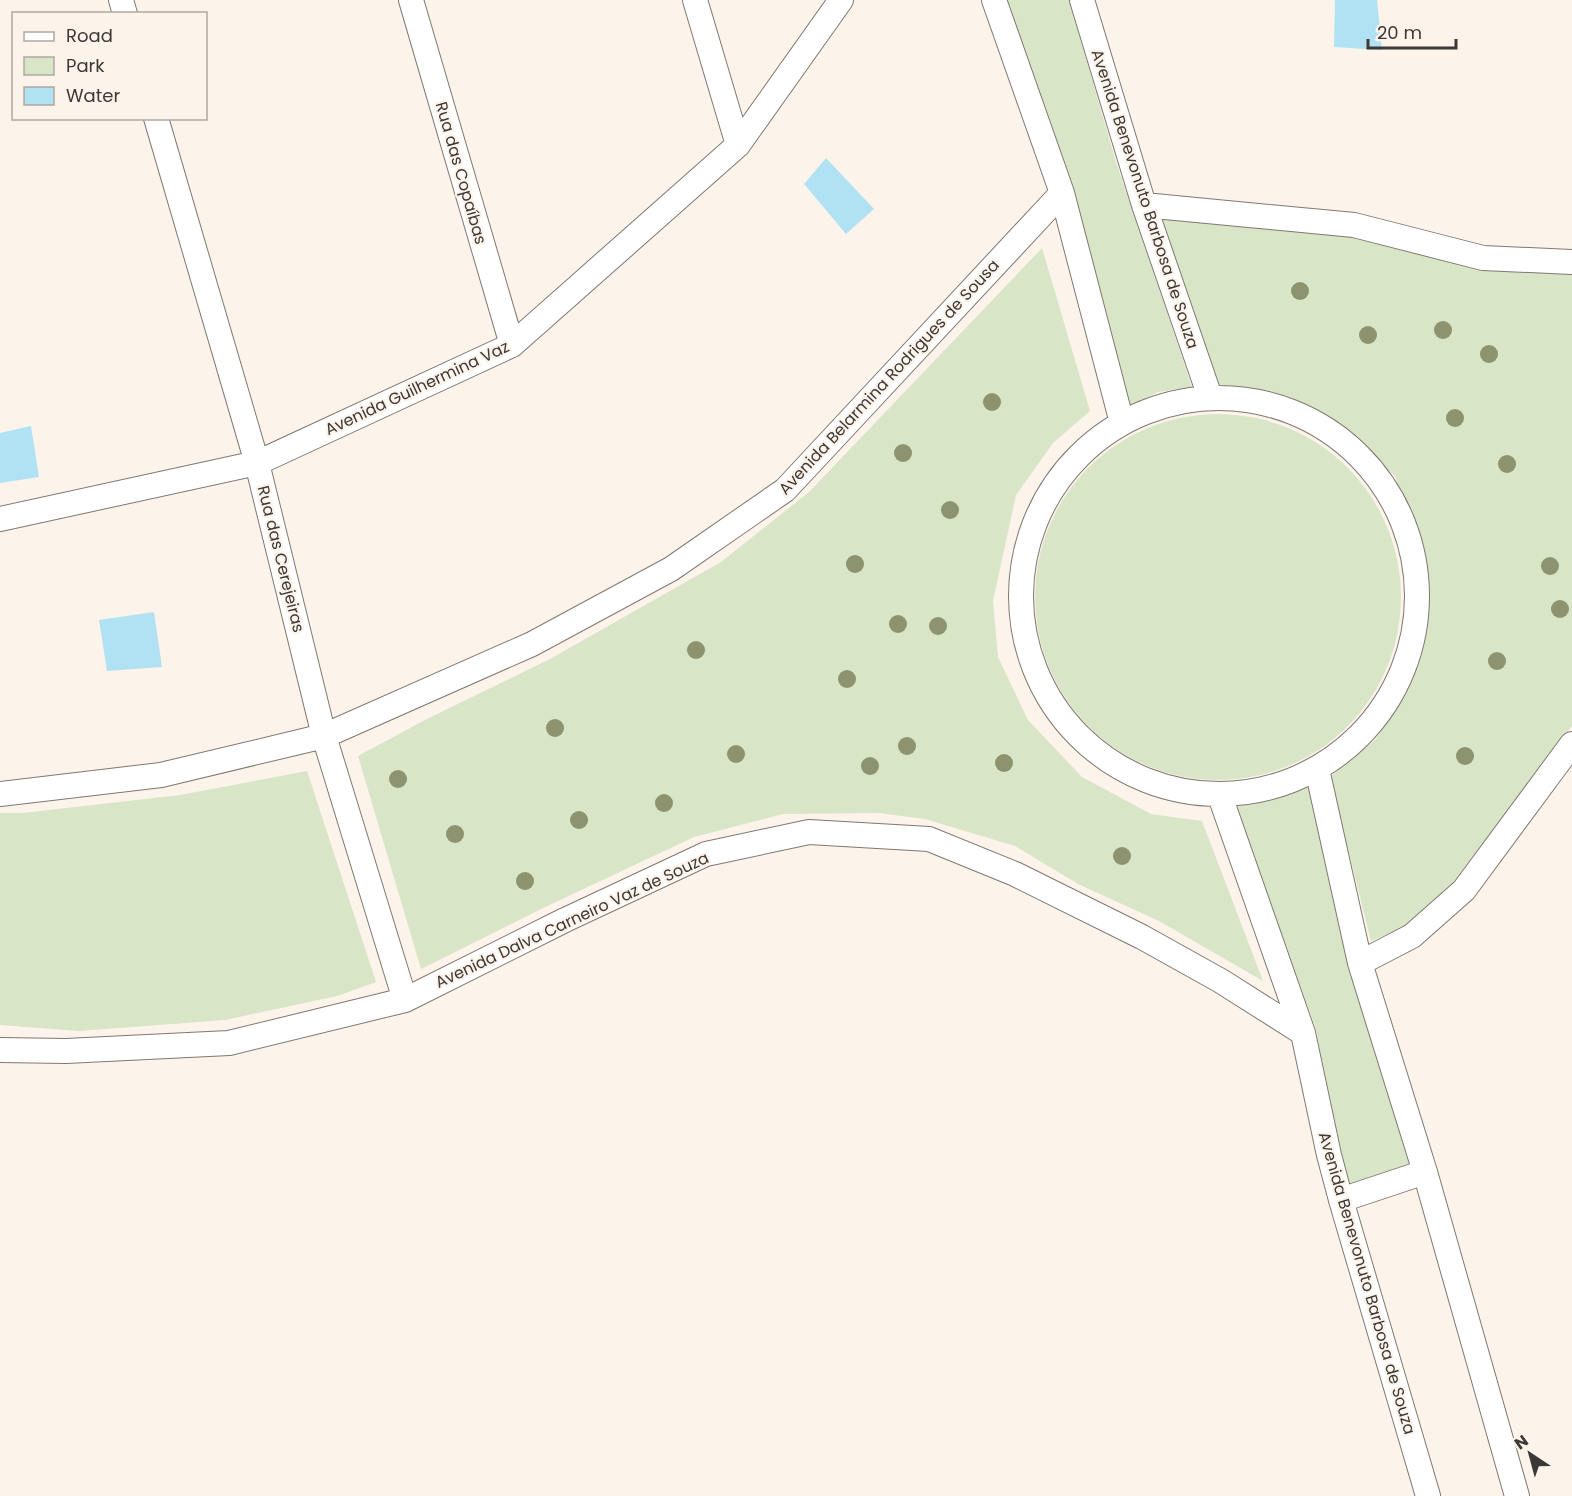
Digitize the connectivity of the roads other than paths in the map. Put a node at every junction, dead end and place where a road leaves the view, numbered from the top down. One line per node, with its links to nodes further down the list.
1 (411, 0): 11 (street, Rua das Copaíbas)
2 (695, 0): 7 (street)
3 (841, 0): 7 (street, Avenida Guilhermina Vaz)
4 (994, 0): 8 (street)
5 (1082, 0): 9 (street, Avenida Benevonuto Barbosa de Souza)
6 (157, 120): 14 (street, Rua das Cerejeiras)
7 (738, 145): 11 (street, Avenida Guilhermina Vaz)
8 (1062, 193): 13 (street); 16 (street, Avenida Belarmina Rodrigues de Sousa)
9 (1144, 205): 10 (street); 12 (street, Avenida Benevonuto Barbosa de Souza)
10 (1572, 262)
11 (512, 345): 14 (street, Avenida Guilhermina Vaz)
12 (1210, 397): 13 (street); 18 (street)
13 (1122, 423): 20 (street)
14 (257, 463): 15 (street, Avenida Guilhermina Vaz); 16 (street, Rua das Cerejeiras)
15 (0, 519)
16 (324, 736): 19 (street, Avenida Belarmina Rodrigues de Sousa); 22 (street, Rua das Cerejeiras)
17 (1572, 744): 21 (street)
18 (1317, 769): 20 (street); 21 (street)
19 (0, 794)
20 (1220, 796): 23 (street, Avenida Benevonuto Barbosa de Souza)
21 (1360, 963): 25 (street)
22 (405, 1000): 23 (street, Avenida Dalva Carneiro Vaz de Souza); 24 (street, Avenida Dalva Carneiro Vaz de Souza)
23 (1303, 1033): 26 (street, Avenida Benevonuto Barbosa de Souza)
24 (0, 1050)
25 (1425, 1172): 26 (street); 28 (street)
26 (1341, 1200): 27 (street, Avenida Benevonuto Barbosa de Souza)
27 (1428, 1496)
28 (1517, 1496)

